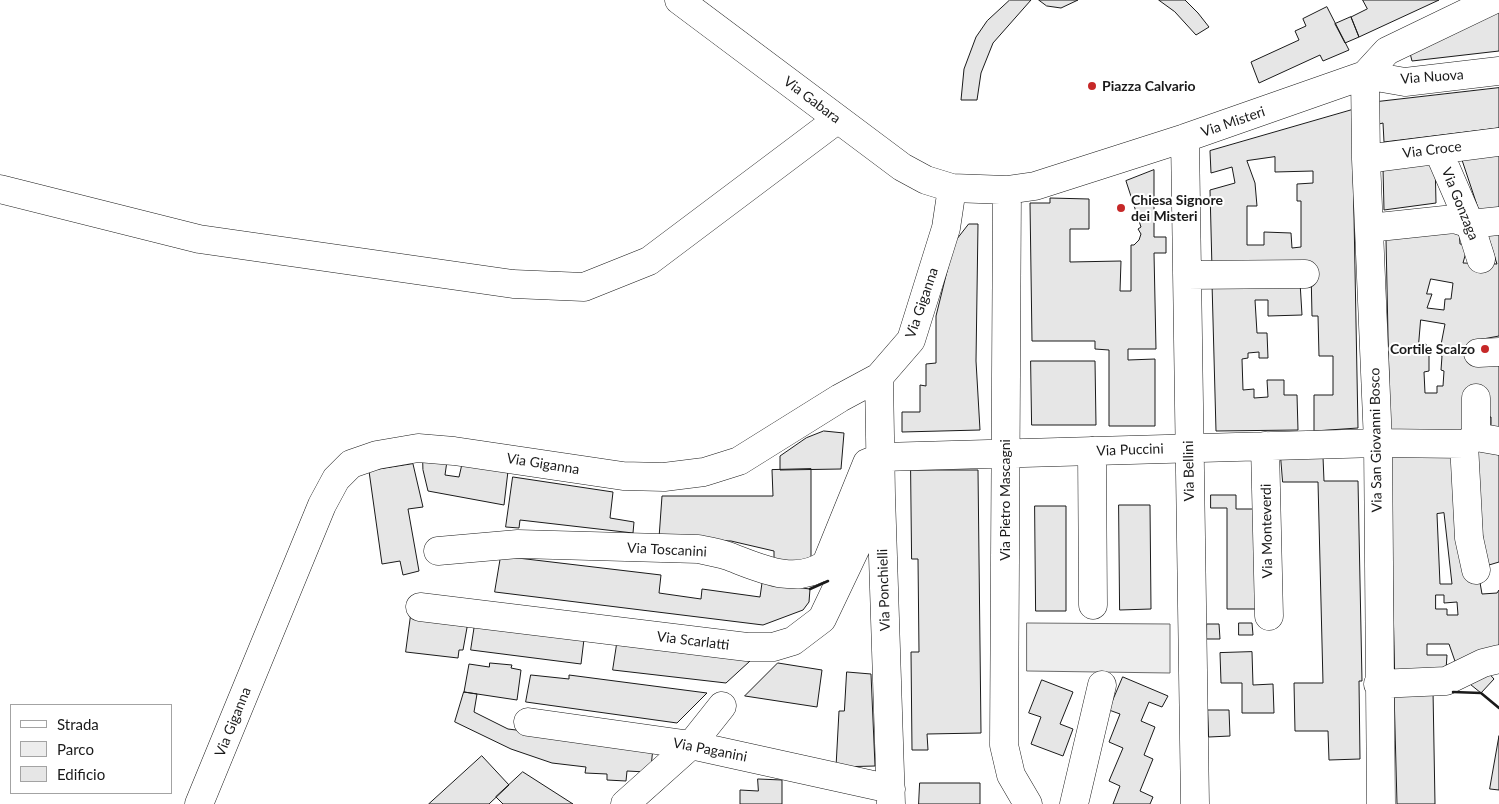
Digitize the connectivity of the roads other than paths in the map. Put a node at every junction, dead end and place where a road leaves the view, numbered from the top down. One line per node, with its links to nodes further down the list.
1 (679, 0): 5 (street, Via Gabara)
2 (1493, 0): 4 (street, Via Misteri)
3 (1499, 71): 4 (street, Via Nuova)
4 (1364, 76): 6 (street, Via Misteri); 9 (street, Via San Giovanni Bosco)
5 (838, 120): 10 (street, Via Gabara); 11 (street)
6 (1185, 138): 12 (street, Via Misteri); 18 (street, Via Bellini)
7 (1499, 142): 8 (street, Via Croce)
8 (1438, 150): 9 (street, Via Croce); 14 (street, Via Gonzaga)
9 (1366, 159): 15 (street, Via San Giovanni Bosco)
10 (952, 188): 12 (street, Via Misteri); 19 (street, Via Giganna)
11 (0, 189)
12 (1006, 190): 26 (street, Via Pietro Mascagni)
13 (1499, 221): 14 (street)
14 (1470, 224): 15 (street); 16 (street, Via Gonzaga)
15 (1369, 228): 22 (street, Via San Giovanni Bosco)
16 (1480, 259)
17 (1305, 274): 18 (street)
18 (1187, 276): 24 (street, Via Bellini)
19 (879, 377): 27 (street, Via Ponchielli); 41 (street, Via Giganna)
20 (1476, 398): 21 (street)
21 (1480, 441): 22 (street, Via Puccini); 30 (street)
22 (1378, 443): 23 (street, Via Puccini); 35 (street, Via San Giovanni Bosco)
23 (1265, 446): 24 (street, Via Puccini); 33 (street, Via Monteverdi)
24 (1188, 448): 25 (street, Via Puccini); 45 (street, Via Bellini)
25 (1092, 451): 26 (street, Via Puccini); 31 (street)
26 (1005, 453): 27 (street, Via Puccini); 43 (street, Via Pietro Mascagni)
27 (882, 457): 28 (street, Via Ponchielli); 29 (street, Via Toscanini)
28 (881, 495): 32 (street, Via Scarlatti); 40 (street, Via Ponchielli)
29 (438, 552)
30 (1476, 570)
31 (1093, 605)
32 (420, 607)
33 (1268, 616)
34 (1499, 659): 35 (street)
35 (1378, 684): 46 (street, Via San Giovanni Bosco)
36 (1102, 685): 44 (street)
37 (722, 706): 39 (street)
38 (528, 722): 39 (street, Via Paganini)
39 (691, 745): 40 (street, Via Paganini); 42 (street)
40 (891, 797)
41 (198, 804)
42 (625, 804)
43 (1028, 804)
44 (1074, 804)
45 (1195, 804)
46 (1381, 804)

